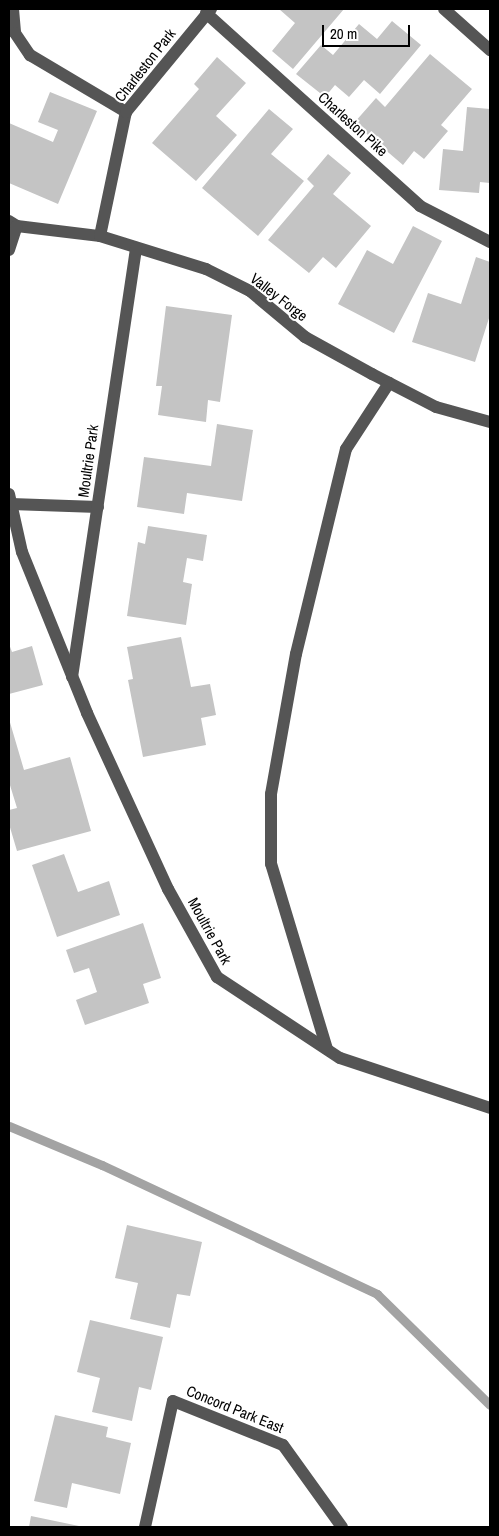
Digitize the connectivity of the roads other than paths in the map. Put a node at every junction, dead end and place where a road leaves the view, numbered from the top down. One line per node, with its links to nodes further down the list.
1 (13, 9): 5 (street)
2 (444, 9): 4 (street)
3 (208, 11): 5 (street, Charleston Park); 8 (street, Charleston Pike)
4 (490, 50)
5 (126, 112): 7 (street, Charleston Park)
6 (13, 224): 7 (street, Valley Forge); 10 (street)
7 (100, 236): 9 (street, Valley Forge)
8 (490, 242)
9 (136, 249): 11 (street, Valley Forge); 14 (street, Moultrie Park)
10 (9, 250)
11 (389, 383): 12 (street, Valley Forge); 16 (street)
12 (490, 422)
13 (10, 499): 14 (street); 15 (street, Moultrie Park)
14 (98, 507): 15 (street, Moultrie Park)
15 (72, 677): 16 (street, Moultrie Park)
16 (327, 1049): 17 (street, Moultrie Park)
17 (490, 1108)
18 (146, 1527): 19 (street, Concord Park East)
19 (342, 1527)

